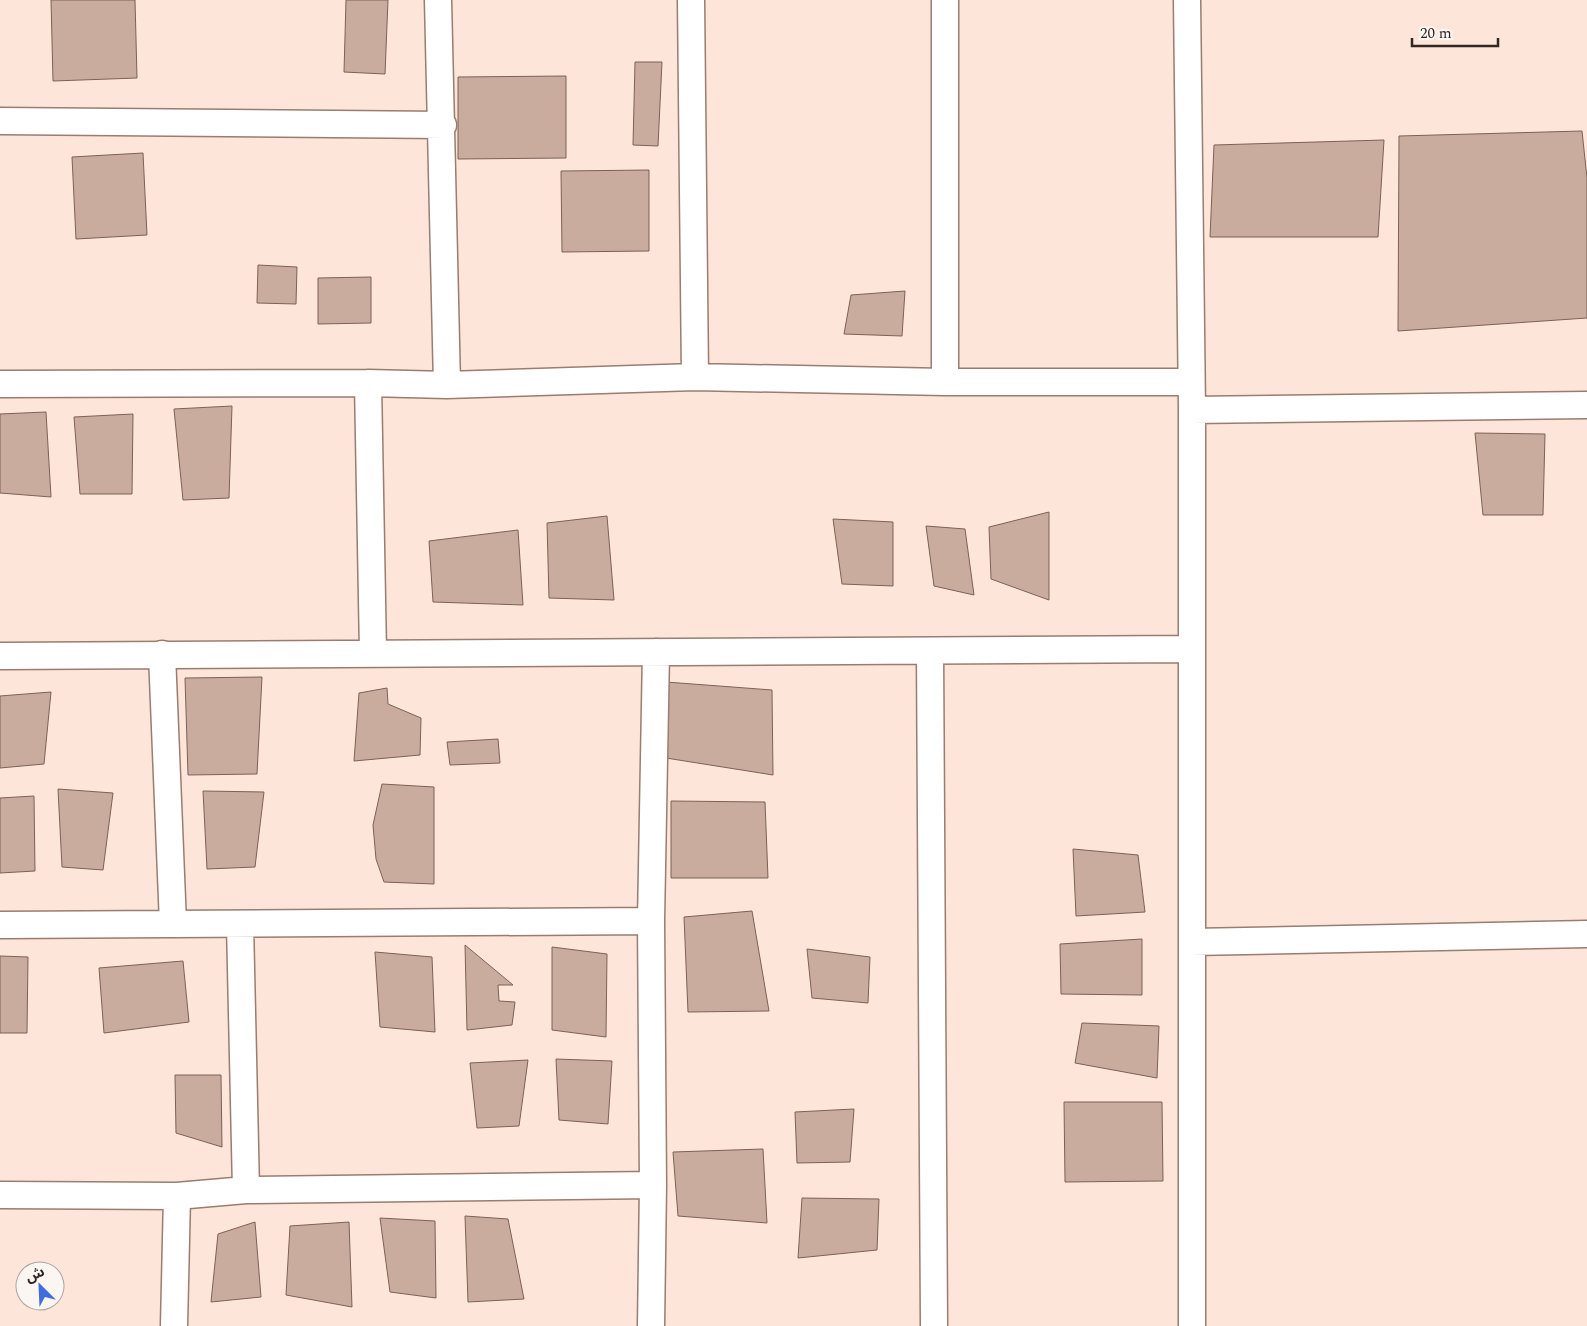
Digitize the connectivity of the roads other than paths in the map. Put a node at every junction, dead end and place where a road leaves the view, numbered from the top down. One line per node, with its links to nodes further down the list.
1 (438, 0): 6 (street)
2 (691, 0): 7 (street)
3 (945, 0): 8 (street)
4 (1187, 0): 9 (street)
5 (0, 121): 6 (street)
6 (443, 125): 12 (street)
7 (695, 377): 8 (street); 12 (street)
8 (946, 382): 9 (street)
9 (1192, 382): 14 (street)
10 (368, 383): 11 (street); 12 (street); 18 (street)
11 (0, 384)
12 (447, 385)
13 (1587, 405): 14 (street)
14 (1192, 410): 15 (street)
15 (1192, 650): 16 (street); 26 (street)
16 (930, 651): 17 (street); 33 (street)
17 (656, 652): 18 (street); 21 (street)
18 (373, 653): 19 (street)
19 (162, 654): 20 (street); 22 (street)
20 (0, 656)
21 (652, 921): 23 (street); 27 (street)
22 (173, 924): 23 (street); 24 (street)
23 (240, 924): 28 (street)
24 (0, 925)
25 (1587, 934): 26 (street)
26 (1192, 942): 34 (street)
27 (653, 1186): 28 (street); 32 (street)
28 (246, 1190): 30 (street)
29 (0, 1195): 30 (street)
30 (177, 1196): 31 (street)
31 (174, 1326)
32 (651, 1326)
33 (934, 1326)
34 (1192, 1326)

